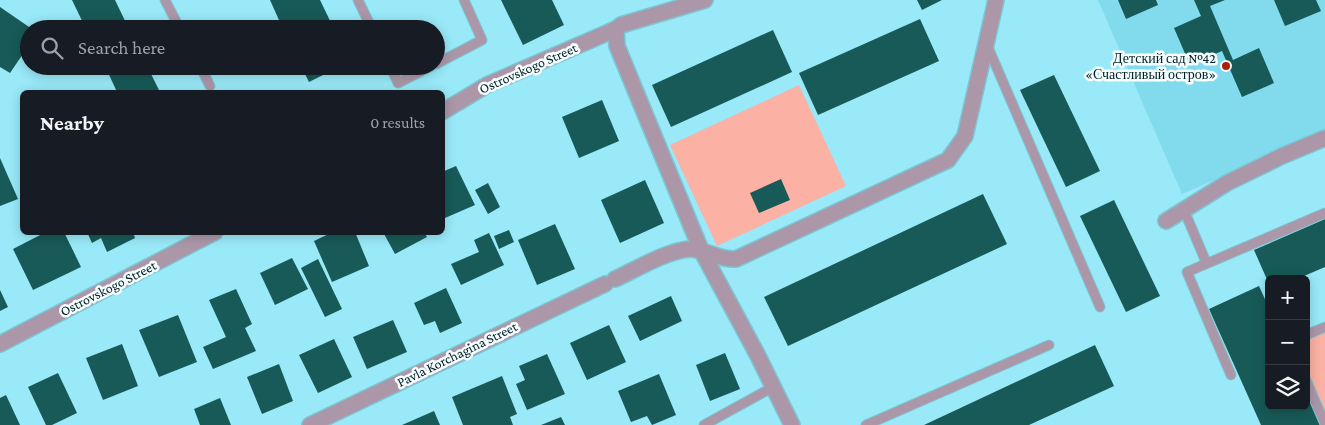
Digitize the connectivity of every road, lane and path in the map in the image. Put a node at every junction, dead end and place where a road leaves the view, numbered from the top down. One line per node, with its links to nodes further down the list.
1 (165, 0): 6 (lane)
2 (358, 0): 7 (lane)
3 (464, 0): 10 (lane)
4 (705, 0): 8 (street, Ostrovskogo Street)
5 (996, 0): 9 (street)
6 (175, 20)
7 (368, 20)
8 (616, 29): 15 (street, Ostrovskogo Street); 21 (street)
9 (986, 43): 21 (street); 23 (lane)
10 (445, 59)
11 (204, 75): 14 (lane)
12 (394, 75): 13 (lane)
13 (414, 75)
14 (210, 86)
15 (445, 110)
16 (1325, 138): 17 (street)
17 (1184, 210): 19 (street); 22 (lane)
18 (1325, 213): 22 (lane)
19 (1166, 221)
20 (209, 235): 26 (street, Ostrovskogo Street)
21 (701, 250): 29 (street); 32 (street, Pavla Korchagina Street)
22 (1206, 262): 28 (lane)
23 (1100, 307)
24 (1325, 327): 25 (lane)
25 (1310, 333)
26 (0, 344)
27 (1049, 345): 35 (lane)
28 (1231, 375)
29 (772, 387): 33 (lane); 34 (street)
30 (1310, 389): 31 (lane)
31 (1325, 424)
32 (310, 425)
33 (704, 425)
34 (792, 425)
35 (866, 425)

